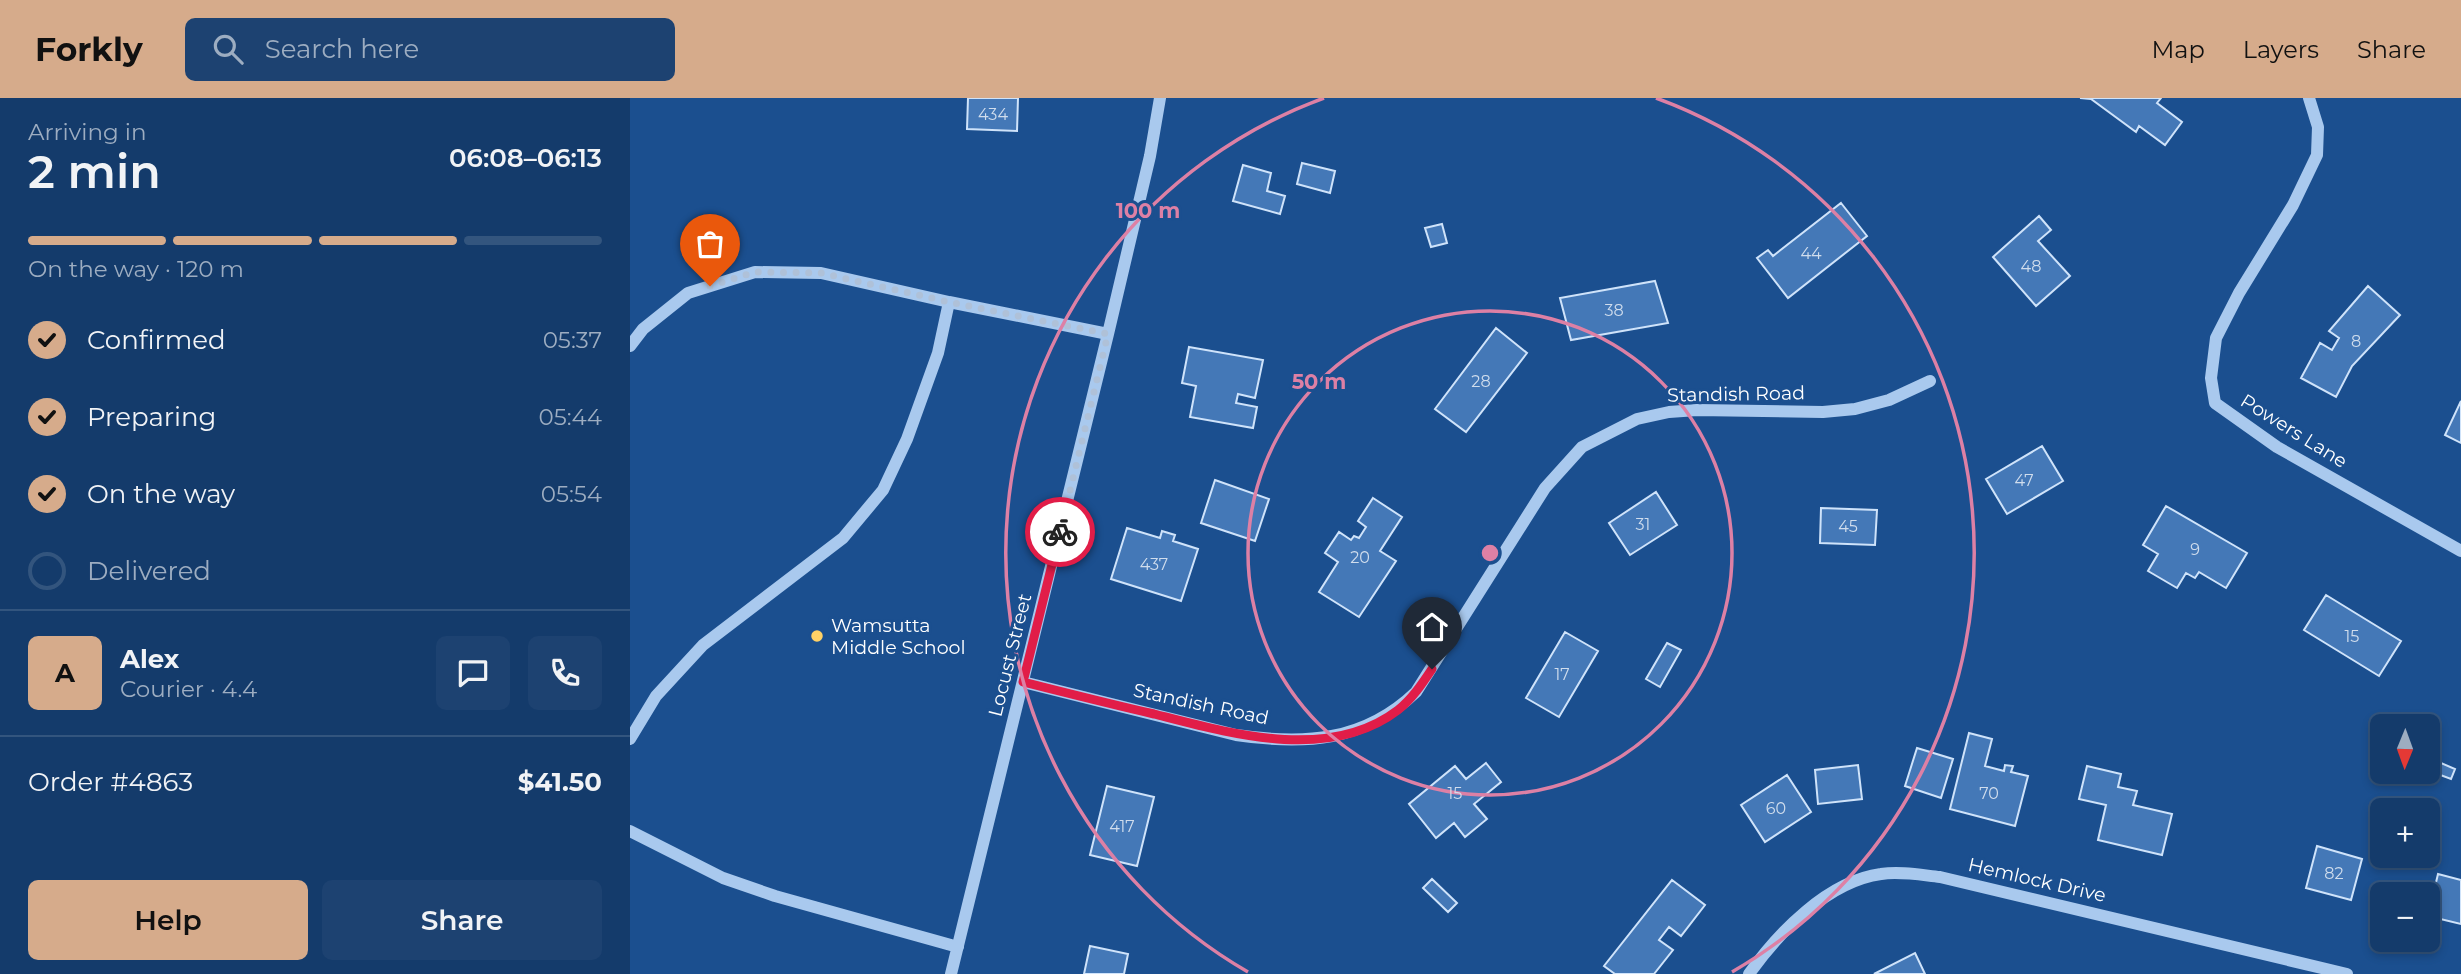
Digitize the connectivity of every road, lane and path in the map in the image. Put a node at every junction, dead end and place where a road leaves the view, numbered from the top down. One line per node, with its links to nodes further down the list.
1 (1160, 98): 4 (street, Locust Street)
2 (2309, 98): 7 (street, Powers Lane)
3 (949, 302): 4 (street); 5 (street); 9 (street)
4 (1108, 334): 8 (street, Locust Street)
5 (630, 346)
6 (1930, 381): 8 (street, Standish Road)
7 (2461, 551)
8 (1023, 682): 11 (street, Locust Street)
9 (630, 738)
10 (630, 831): 11 (street)
11 (958, 947): 12 (street, Locust Street)
12 (951, 974)
13 (1748, 974): 14 (street, Hemlock Drive)
14 (2347, 974)

